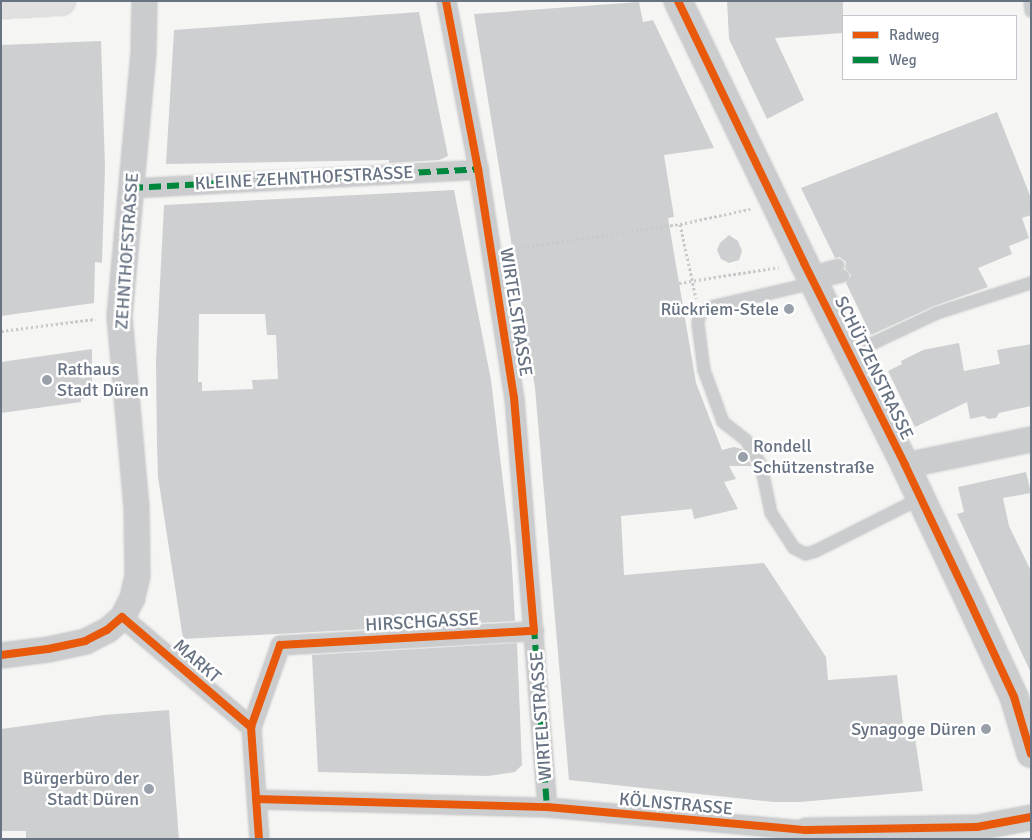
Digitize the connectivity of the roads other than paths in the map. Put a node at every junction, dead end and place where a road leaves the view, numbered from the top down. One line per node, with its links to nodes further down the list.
1 (61, 1): 6 (main road)
2 (144, 1): 9 (street, ZEHNTHOFSTRASSE)
3 (446, 1): 8 (street, WIRTELSTRASSE)
4 (678, 1): 11 (street, SCHÜTZENSTRASSE)
5 (1030, 1): 7 (lane)
6 (1, 4)
7 (1031, 11)
8 (478, 169): 9 (street, KLEINE ZEHNTHOFSTRASSE); 18 (street, WIRTELSTRASSE)
9 (131, 188): 17 (street, ZEHNTHOFSTRASSE)
10 (841, 271): 11 (lane)
11 (809, 273): 13 (street, SCHÜTZENSTRASSE); 16 (lane)
12 (1031, 283): 13 (lane)
13 (850, 354): 15 (street, SCHÜTZENSTRASSE)
14 (1031, 440): 15 (street)
15 (905, 465): 16 (street, SCHÜTZENSTRASSE)
16 (921, 498): 21 (street, SCHÜTZENSTRASSE)
17 (122, 617): 19 (street); 20 (street, MARKT)
18 (534, 631): 20 (street, HIRSCHGASSE); 23 (street, WIRTELSTRASSE)
19 (1, 655)
20 (251, 727): 22 (street)
21 (1031, 754)
22 (256, 799): 23 (street, KÖLNSTRASSE); 26 (street)
23 (547, 807): 25 (street, KÖLNSTRASSE)
24 (1031, 818): 25 (street, KÖLNSTRASSE)
25 (805, 834)
26 (259, 839)

